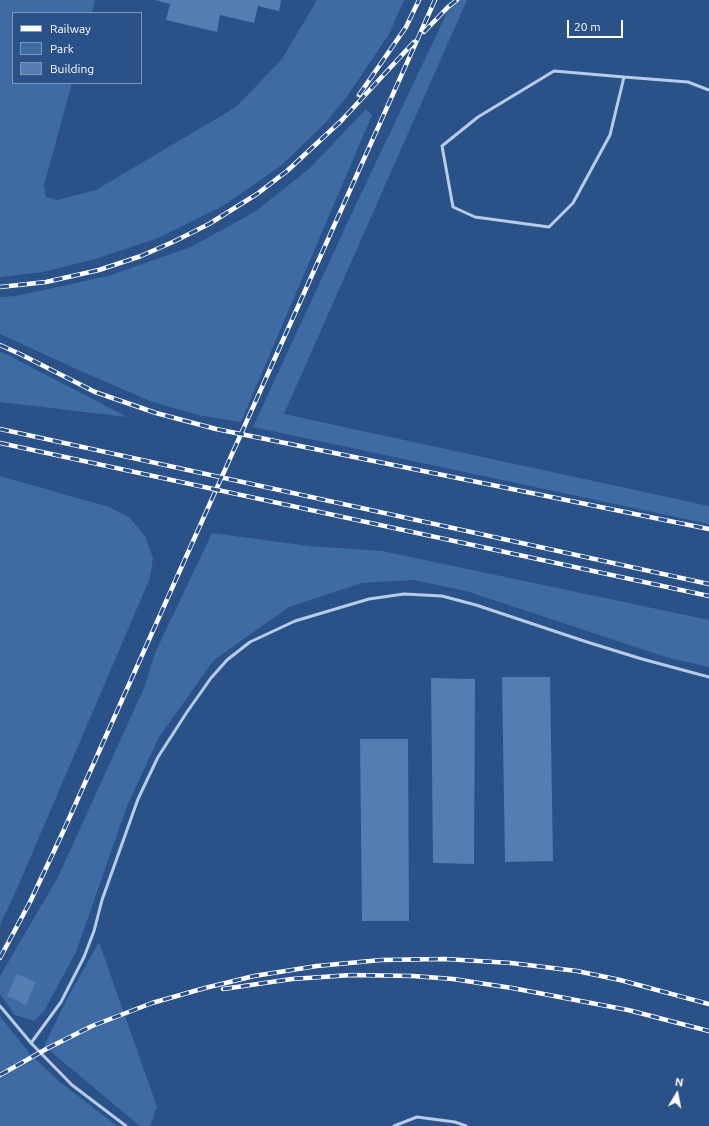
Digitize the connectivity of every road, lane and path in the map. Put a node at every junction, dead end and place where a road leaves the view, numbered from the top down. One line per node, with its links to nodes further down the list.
1 (624, 77): 1 (lane); 2 (lane)
2 (709, 90)
3 (709, 677): 5 (lane)
4 (0, 1006): 5 (lane)
5 (31, 1043): 6 (lane)
6 (126, 1126)
7 (394, 1126): 8 (lane)
8 (466, 1126)

